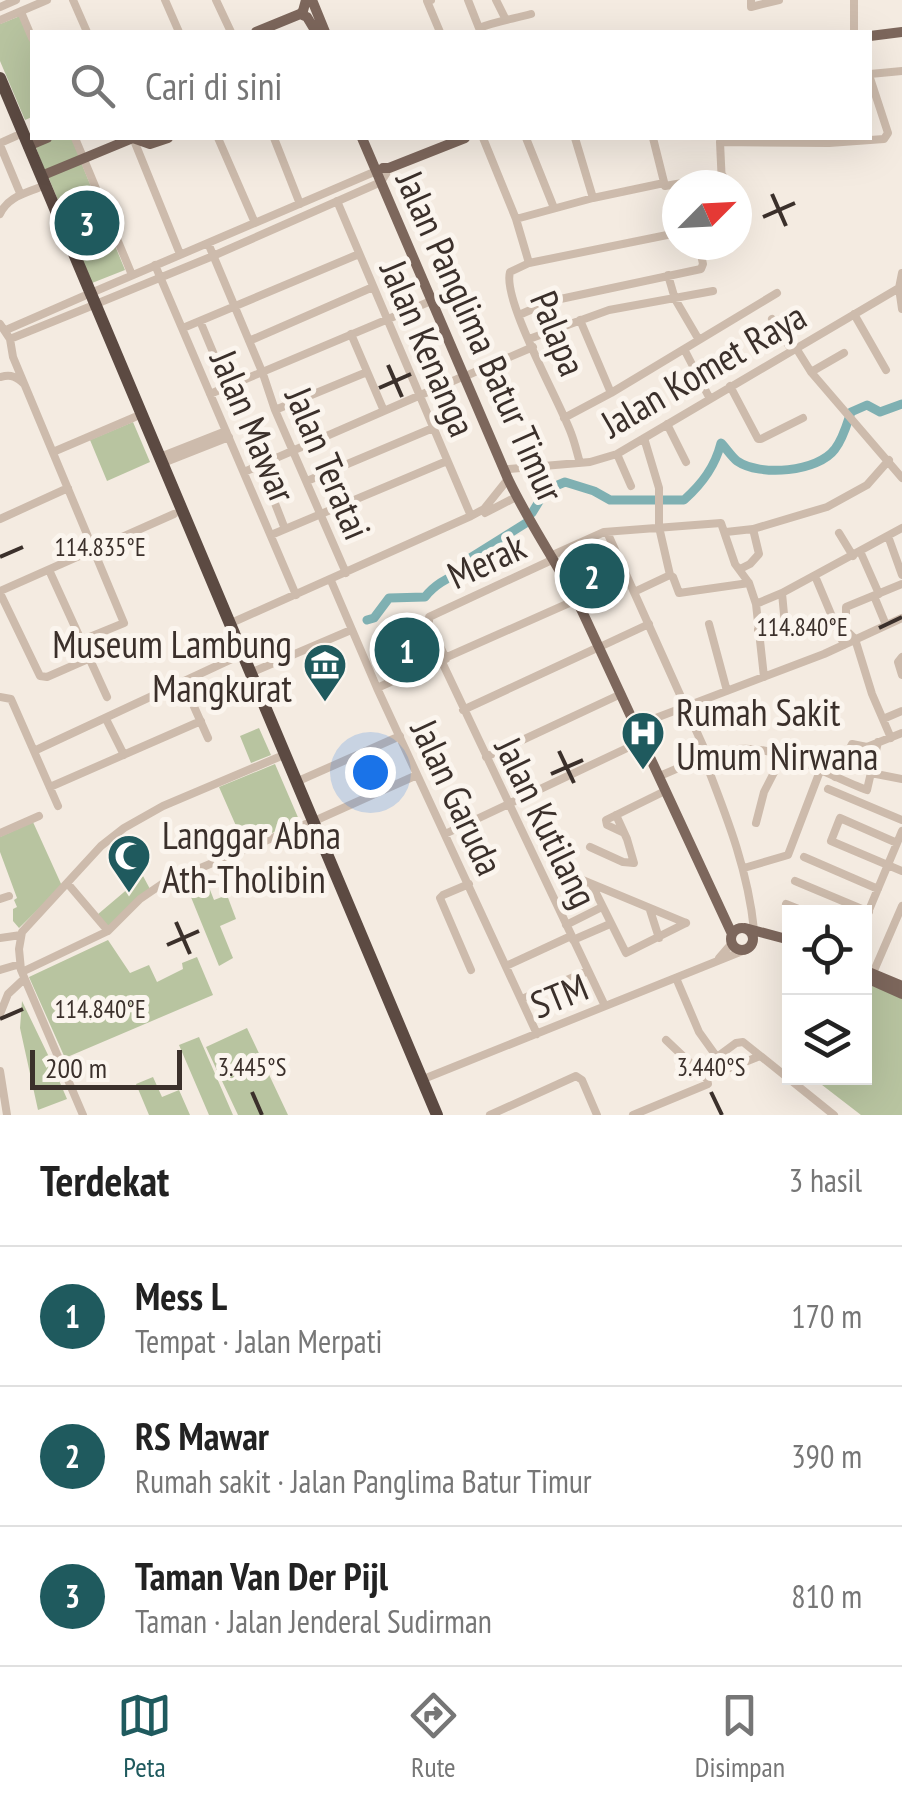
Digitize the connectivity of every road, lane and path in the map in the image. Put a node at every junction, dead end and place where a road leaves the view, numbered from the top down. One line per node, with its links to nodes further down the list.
1 (16, 0): 13 (street)
2 (47, 0): 14 (street)
3 (73, 0): 19 (street)
4 (165, 0): 20 (street)
5 (216, 0): 21 (street)
6 (309, 0): 15 (main road); 24 (main road)
7 (468, 0): 26 (street)
8 (496, 0): 17 (street)
9 (751, 0): 10 (street)
10 (779, 0)
11 (854, 0): 27 (street)
12 (429, 1): 25 (street)
13 (0, 7)
14 (21, 12): 18 (street); 29 (street)
15 (300, 14): 22 (main road); 23 (main road)
16 (530, 14): 17 (street)
17 (505, 18): 26 (street)
18 (0, 20)
19 (86, 30)
20 (178, 30)
21 (229, 30)
22 (261, 30)
23 (318, 30)
24 (319, 30)
25 (439, 30)
26 (480, 30)
27 (854, 30)
28 (902, 32): 30 (main road)
29 (30, 33)
30 (872, 36)
31 (902, 71): 32 (street)
32 (872, 76)
33 (0, 78): 36 (highway)
34 (872, 82): 37 (street)
35 (0, 97): 36 (highway)
36 (23, 127): 54 (street); 55 (highway); 60 (highway)
37 (872, 139)
38 (43, 140): 55 (main road)
39 (76, 140): 56 (street)
40 (127, 140): 56 (main road)
41 (133, 140): 72 (street)
42 (138, 140): 43 (main road)
43 (162, 140)
44 (219, 140): 69 (street)
45 (275, 140): 65 (street)
46 (484, 140): 68 (street)
47 (527, 140): 66 (street)
48 (576, 140): 63 (street)
49 (654, 140): 59 (street)
50 (719, 140): 51 (street); 57 (street)
51 (857, 140)
52 (367, 141): 58 (main road, Jalan Panglima Batur Timur)
53 (446, 141): 58 (main road)
54 (0, 144): 62 (street)
55 (28, 146): 60 (highway)
56 (83, 159): 60 (main road); 80 (street)
57 (721, 170)
58 (383, 173): 64 (street); 65 (street); 74 (main road, Jalan Panglima Batur Timur)
59 (662, 173)
60 (40, 182): 62 (street); 87 (highway)
61 (662, 186): 63 (street)
62 (20, 193): 67 (street)
63 (592, 198): 66 (street)
64 (337, 201): 73 (street, Jalan Kenanga); 75 (street)
65 (300, 204): 69 (street)
66 (554, 208): 68 (street)
67 (1, 210)
68 (516, 220): 77 (street)
69 (255, 223): 71 (street)
70 (662, 236): 77 (street, Palapa)
71 (208, 243): 72 (street); 75 (street, Jalan Teratai)
72 (180, 254): 78 (street)
73 (359, 254): 83 (street, Jalan Kenanga); 90 (street)
74 (415, 255): 89 (main road, Jalan Panglima Batur Timur); 94 (main road, Jalan Panglima Batur Timur)
75 (214, 256): 82 (street); 90 (street, Jalan Teratai)
76 (702, 260): 81 (street)
77 (529, 262): 93 (street, Palapa)
78 (155, 265): 80 (street); 82 (street, Jalan Mawar)
79 (902, 273): 84 (street)
80 (132, 275): 87 (street)
81 (668, 275): 88 (street); 93 (street)
82 (160, 278): 87 (street); 99 (street, Jalan Mawar)
83 (372, 287): 95 (street, Jalan Kenanga); 103 (street)
84 (899, 288): 91 (street); 92 (street, Jalan Komet Raya)
85 (713, 291): 88 (street)
86 (777, 293): 102 (street)
87 (90, 300): 100 (street); 124 (highway); 134 (highway)
88 (675, 300): 96 (street); 102 (street)
89 (431, 301): 94 (main road, Jalan Panglima Batur Timur); 95 (street)
90 (234, 306): 98 (street); 103 (street, Jalan Teratai)
91 (902, 310)
92 (854, 314): 106 (street, Jalan Komet Raya); 109 (street)
93 (519, 315): 104 (street, Palapa)
94 (440, 316): 113 (main road, Jalan Panglima Batur Timur)
95 (386, 319): 101 (street); 120 (street, Jalan Kenanga)
96 (580, 320): 104 (street); 118 (street)
97 (772, 320): 106 (street)
98 (200, 321): 99 (street); 117 (street)
99 (183, 328): 119 (street, Jalan Mawar)
100 (5, 331): 108 (street)
101 (351, 334): 110 (street); 112 (street)
102 (700, 340): 105 (street)
103 (249, 341): 112 (street, Jalan Teratai)
104 (531, 343): 113 (street); 125 (street, Palapa)
105 (684, 349): 118 (street); 121 (street)
106 (794, 350): 111 (street); 115 (street, Jalan Komet Raya)
107 (844, 353): 111 (street)
108 (13, 357): 114 (street); 116 (street)
109 (886, 370)
110 (367, 372): 122 (street); 123 (street)
111 (812, 372): 135 (street)
112 (263, 374): 117 (street); 122 (street, Jalan Teratai)
113 (465, 376): 120 (street); 141 (main road, Jalan Panglima Batur Timur)
114 (1, 378): 116 (street)
115 (730, 386): 121 (street, Jalan Komet Raya); 126 (street)
116 (27, 388): 132 (street)
117 (228, 388): 119 (street)
118 (611, 393): 125 (street)
119 (210, 394): 129 (street, Jalan Mawar)
120 (418, 396): 123 (street); 128 (street, Jalan Kenanga)
121 (710, 400): 127 (street, Jalan Komet Raya)
122 (275, 410): 131 (street, Jalan Teratai)
123 (384, 410): 131 (street)
124 (136, 417): 132 (street); 147 (highway)
125 (564, 418): 138 (street, Palapa)
126 (802, 418)
127 (668, 424): 130 (street, Jalan Komet Raya); 137 (street)
128 (433, 428): 136 (street, Jalan Kenanga); 143 (street)
129 (227, 434): 134 (street); 140 (street, Jalan Mawar)
130 (644, 438): 133 (street, Jalan Komet Raya); 151 (street)
131 (294, 451): 139 (street); 143 (street, Jalan Teratai)
132 (53, 452): 145 (street)
133 (617, 454): 138 (street, Jalan Komet Raya); 144 (street)
134 (162, 460): 147 (highway)
135 (889, 460): 142 (street); 155 (street)
136 (447, 462): 148 (street); 149 (street, Jalan Kenanga)
137 (686, 462)
138 (580, 463): 141 (street, Jalan Komet Raya)
139 (260, 466): 140 (street); 153 (street)
140 (244, 472): 158 (street, Jalan Mawar)
141 (509, 474): 146 (main road, Jalan Panglima Batur Timur); 149 (street); 163 (main road, Jalan Panglima Batur Timur)
142 (902, 478)
143 (307, 481): 148 (street, Jalan Teratai)
144 (632, 486)
145 (68, 488): 150 (street); 161 (street)
146 (516, 496): 160 (street); 163 (main road, Jalan Panglima Batur Timur)
147 (176, 510): 161 (street); 169 (highway)
148 (321, 515): 153 (street); 166 (street, Jalan Teratai)
149 (471, 516): 160 (street)
150 (0, 519)
151 (660, 526): 154 (street); 156 (street); 167 (street)
152 (902, 528): 159 (street)
153 (286, 529): 158 (street)
154 (725, 529): 155 (street); 164 (street)
155 (752, 529): 164 (street)
156 (606, 532): 163 (street); 175 (street)
157 (839, 533): 162 (street)
158 (271, 535): 178 (street, Jalan Mawar)
159 (888, 536): 162 (street); 168 (street)
160 (405, 548): 166 (street); 171 (street)
161 (94, 550): 165 (street); 190 (street)
162 (856, 554): 170 (street); 177 (street)
163 (554, 556): 179 (main road, Jalan Panglima Batur Timur); 192 (main road, Jalan Panglima Batur Timur); 196 (street, Merak)
164 (740, 569): 172 (street)
165 (49, 570): 174 (street); 190 (street)
166 (346, 573): 178 (street)
167 (670, 575): 172 (street); 175 (street)
168 (902, 575)
169 (204, 576): 186 (highway); 194 (highway)
170 (815, 576): 176 (street); 191 (street)
171 (332, 583): 181 (street); 187 (street, Jalan Garuda)
172 (748, 583): 180 (street)
173 (902, 584): 177 (street)
174 (0, 592): 195 (street)
175 (634, 592): 183 (street)
176 (782, 593): 180 (street); 188 (street)
177 (877, 594): 185 (street); 189 (street)
178 (296, 595): 181 (street)
179 (576, 600): 192 (main road, Jalan Panglima Batur Timur); 196 (street)
180 (756, 604): 188 (street)
181 (263, 612): 186 (street)
182 (902, 618): 185 (street)
183 (648, 624): 192 (street); 207 (street)
184 (709, 624): 203 (street)
185 (886, 625): 189 (street)
186 (230, 626): 197 (highway)
187 (352, 630): 197 (street); 202 (street, Jalan Garuda)
188 (758, 630): 199 (street)
189 (855, 640): 191 (street); 212 (street)
190 (80, 641): 195 (street)
191 (844, 644): 199 (street)
192 (602, 646): 200 (main road, Jalan Panglima Batur Timur); 209 (street)
193 (902, 657): 198 (street)
194 (236, 658): 201 (street); 208 (highway)
195 (88, 659): 206 (street)
196 (443, 659): 202 (street); 209 (street, Jalan Kutilang)
197 (250, 673): 208 (highway)
198 (902, 675)
199 (764, 677): 203 (street)
200 (616, 678): 204 (main road, Jalan Panglima Batur Timur); 214 (main road, Jalan Panglima Batur Timur)
201 (184, 682): 211 (street); 213 (street)
202 (377, 688): 216 (street, Jalan Garuda)
203 (728, 691): 207 (street)
204 (621, 694): 220 (main road, Jalan Panglima Batur Timur); 226 (street)
205 (0, 697): 222 (street)
206 (107, 697)
207 (687, 706): 214 (street); 227 (street)
208 (262, 708): 219 (highway)
209 (463, 710): 226 (street, Jalan Kutilang)
210 (902, 711): 212 (street)
211 (106, 719): 222 (street); 223 (street)
212 (883, 720): 218 (street)
213 (201, 721): 217 (street); 223 (street)
214 (640, 724): 230 (main road, Jalan Panglima Batur Timur)
215 (902, 733): 218 (street)
216 (400, 736): 231 (street, Jalan Garuda); 234 (street)
217 (208, 738)
218 (890, 738): 221 (street)
219 (275, 739): 225 (highway); 234 (highway)
220 (642, 741): 237 (main road, Jalan Panglima Batur Timur); 238 (street)
221 (878, 742): 229 (street); 232 (street)
222 (34, 751): 235 (street)
223 (124, 755): 235 (street)
224 (783, 755): 227 (street); 228 (street); 243 (street)
225 (279, 757): 242 (highway); 254 (street)
226 (486, 757): 238 (street, Jalan Kutilang)
227 (706, 758): 230 (street); 251 (street)
228 (820, 771): 232 (street); 251 (street)
229 (871, 773): 232 (street); 233 (street)
230 (662, 774): 265 (main road, Jalan Panglima Batur Timur)
231 (417, 775): 242 (street); 246 (street, Jalan Garuda)
232 (835, 777)
233 (902, 779)
234 (296, 782): 242 (highway)
235 (50, 786): 239 (street)
236 (828, 789): 241 (street)
237 (665, 791): 248 (street); 265 (main road, Jalan Panglima Batur Timur)
238 (509, 805): 246 (street); 262 (street, Jalan Kutilang)
239 (58, 806)
240 (39, 816): 245 (street)
241 (902, 820)
242 (309, 823): 264 (street); 291 (highway); 294 (highway)
243 (756, 824)
244 (902, 832): 247 (street)
245 (0, 833)
246 (446, 834): 255 (street, Jalan Garuda)
247 (897, 843): 250 (street); 250 (street)
248 (590, 848)
249 (804, 858): 256 (street)
250 (889, 865): 252 (street); 256 (street)
251 (744, 868): 265 (street)
252 (902, 870)
253 (795, 881): 257 (street)
254 (68, 884): 264 (street); 266 (street)
255 (469, 884): 275 (street, Jalan Garuda); 277 (street)
256 (878, 888): 258 (street)
257 (852, 905)
258 (871, 905)
259 (902, 906): 274 (street)
260 (602, 908): 261 (street); 262 (street); 263 (street)
261 (650, 910): 269 (street); 269 (street)
262 (566, 924): 268 (street, Jalan Kutilang)
263 (610, 924): 268 (street); 269 (street)
264 (108, 931): 279 (street)
265 (740, 933): 270 (main road); 272 (main road); 272 (main road); 273 (street)
266 (21, 935): 267 (street); 279 (street)
267 (0, 938)
268 (572, 938): 275 (street); 278 (street, Jalan Kutilang)
269 (659, 938)
270 (782, 941)
271 (782, 942): 272 (main road)
272 (748, 948): 273 (street, STM)
273 (716, 962): 281 (street, STM)
274 (872, 963)
275 (506, 966): 283 (street, Jalan Garuda)
276 (0, 970): 279 (street)
277 (471, 970)
278 (588, 971): 283 (street); 284 (street, Jalan Kutilang)
279 (23, 972): 285 (street); 293 (street)
280 (872, 975): 282 (main road)
281 (676, 978): 284 (street, STM); 289 (street)
282 (902, 987)
283 (522, 1000): 286 (street, Jalan Garuda)
284 (605, 1006): 286 (street, STM)
285 (0, 1014)
286 (537, 1034): 291 (street, STM)
287 (666, 1040): 297 (street)
288 (760, 1056): 289 (street); 289 (street); 298 (street)
289 (717, 1057)
290 (0, 1071): 292 (street)
291 (421, 1080): 294 (highway)
292 (7, 1115)
293 (83, 1115)
294 (433, 1115)
295 (490, 1115): 296 (street)
296 (597, 1115)
297 (632, 1115)
298 (834, 1115)

